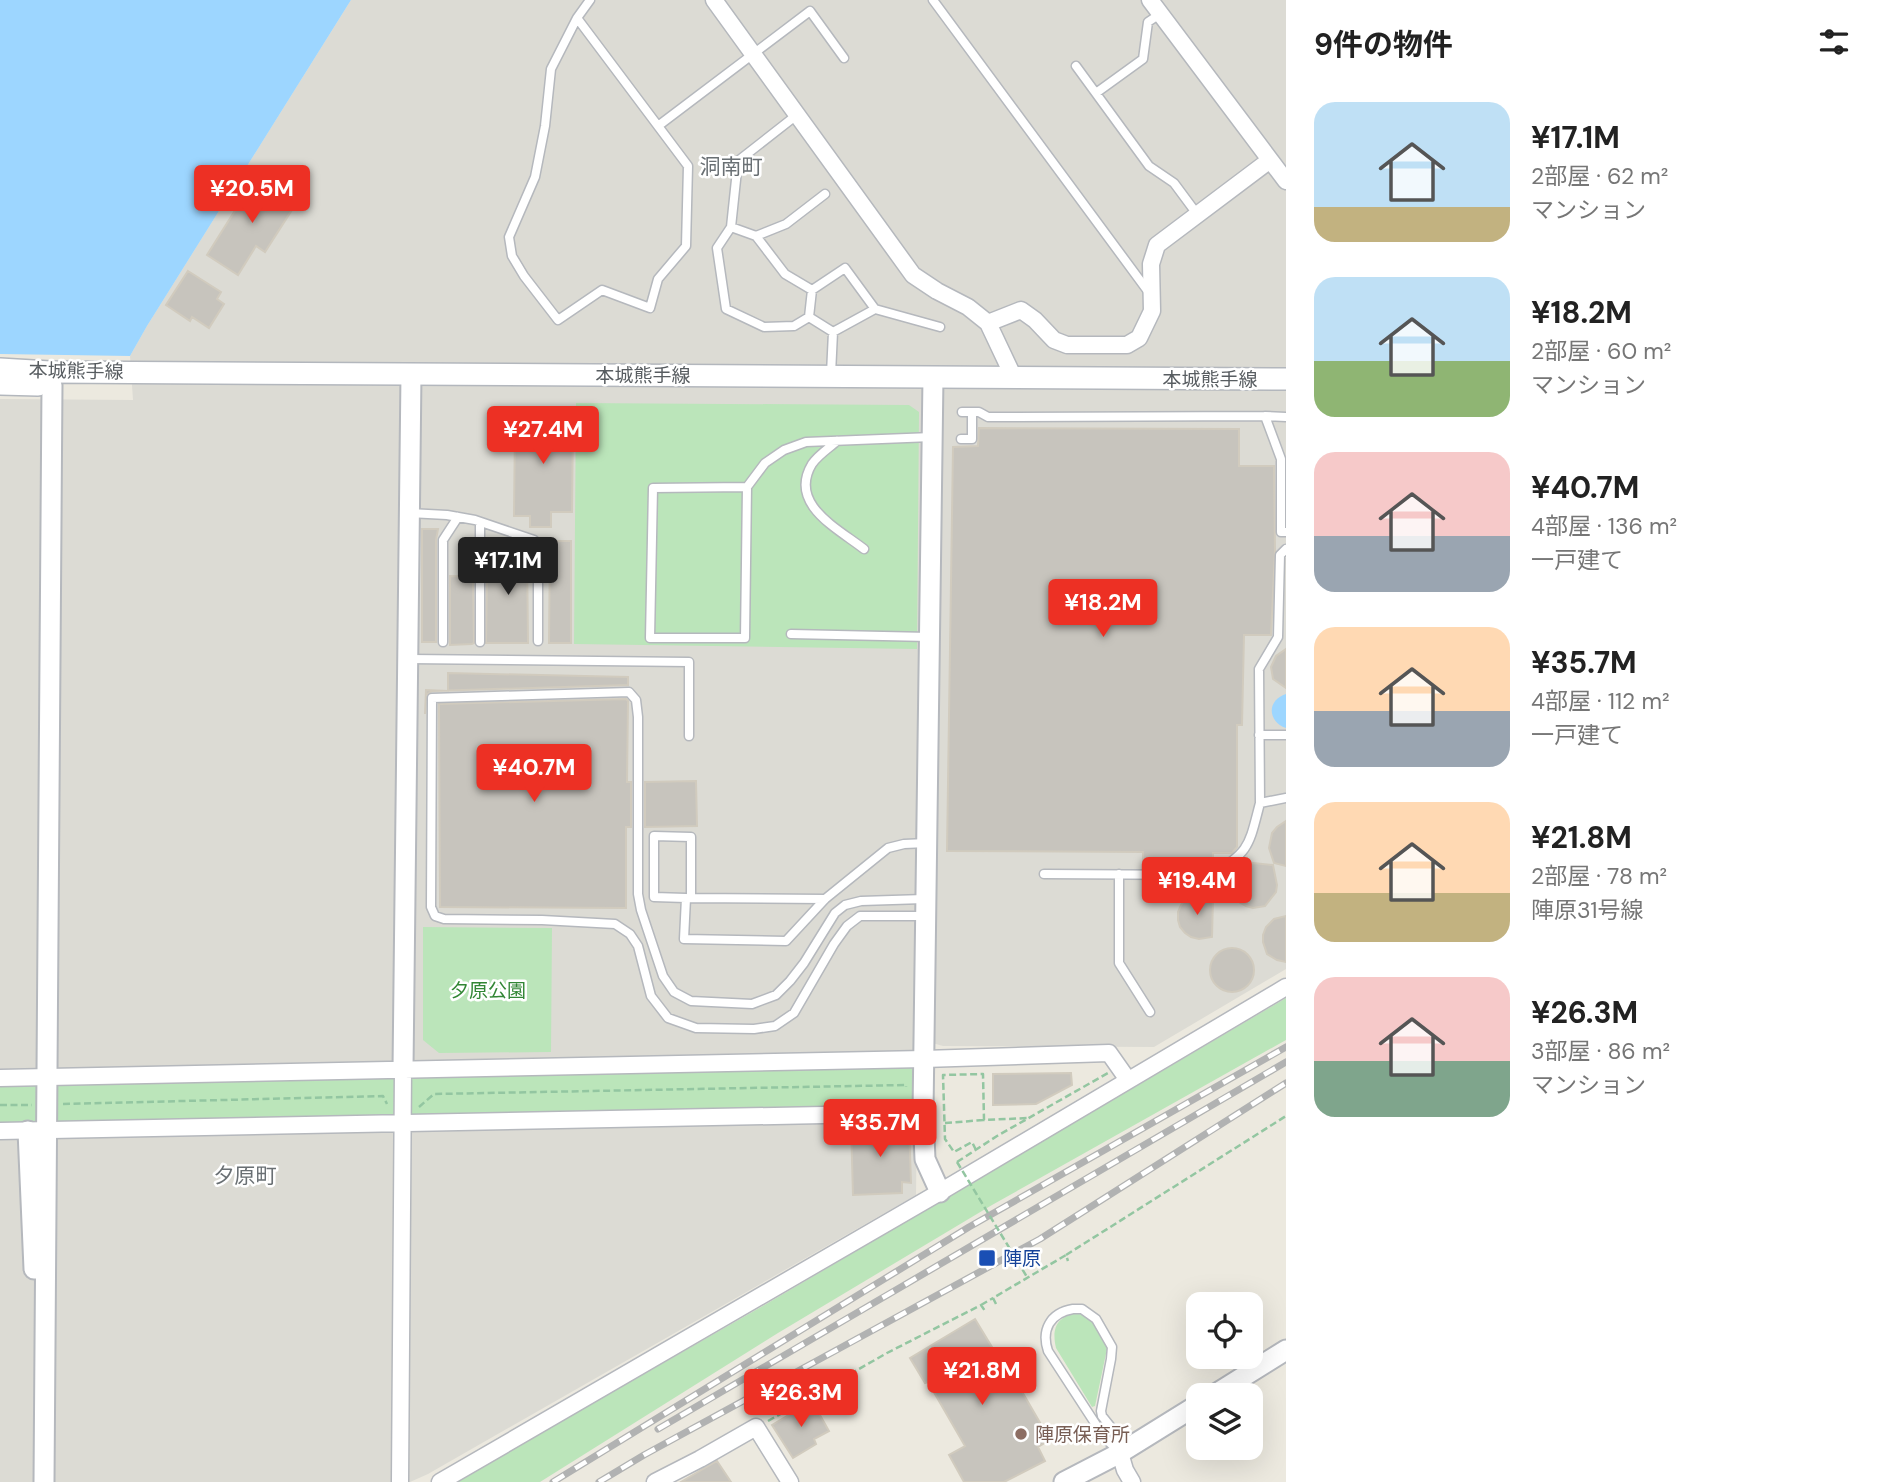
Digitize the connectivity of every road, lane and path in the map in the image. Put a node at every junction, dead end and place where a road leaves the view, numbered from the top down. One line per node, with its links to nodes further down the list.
1 (590, 0): 6 (lane)
2 (714, 0): 7 (street)
3 (933, 0): 20 (lane)
4 (1150, 0): 5 (street)
5 (1160, 14): 10 (lane); 13 (street)
6 (577, 18): 12 (lane); 12 (lane)
7 (754, 53): 8 (lane); 11 (street); 12 (lane)
8 (844, 58)
9 (1076, 66): 10 (lane)
10 (1096, 93): 16 (lane)
11 (798, 114): 17 (lane); 23 (street)
12 (658, 126)
13 (1270, 160): 14 (street); 16 (street)
14 (1286, 181)
15 (825, 194): 18 (lane)
16 (1197, 214): 20 (street)
17 (731, 227): 18 (lane); 22 (lane)
18 (756, 236): 19 (lane)
19 (812, 290): 21 (lane); 22 (lane)
20 (1152, 297): 23 (street)
21 (875, 309): 24 (lane); 25 (lane)
22 (809, 317): 25 (lane)
23 (988, 323): 28 (street)
24 (940, 327)
25 (833, 332): 27 (lane)
26 (0, 369): 29 (main road, 本城熊手線)
27 (831, 377): 29 (main road, 本城熊手線); 31 (main road, 本城熊手線)
28 (1014, 378): 30 (main road, 本城熊手線); 31 (main road, 本城熊手線)
29 (411, 379): 31 (main road, 本城熊手線); 33 (main road, 本城熊手線); 43 (street)
30 (1286, 379)
31 (933, 383): 34 (main road, 本城熊手線); 39 (street)
32 (0, 384): 33 (main road, 本城熊手線)
33 (52, 386): 71 (street)
34 (1286, 391)
35 (961, 412): 36 (lane)
36 (972, 412): 37 (lane); 40 (lane)
37 (1265, 416): 38 (lane); 46 (lane)
38 (1286, 417)
39 (932, 437): 41 (lane); 50 (street)
40 (961, 439)
41 (837, 441): 42 (lane); 47 (lane)
42 (747, 487): 42 (lane)
43 (410, 513): 44 (lane); 54 (street)
44 (458, 517): 45 (lane); 52 (lane)
45 (480, 522): 51 (lane); 53 (lane)
46 (1286, 532)
47 (863, 549)
48 (1286, 549): 55 (lane)
49 (791, 634): 50 (lane)
50 (929, 637): 60 (street)
51 (538, 641)
52 (443, 642)
53 (480, 642)
54 (408, 659): 57 (lane); 69 (street)
55 (1259, 735): 56 (lane); 59 (lane)
56 (1286, 735)
57 (689, 736)
58 (1286, 798): 59 (lane)
59 (1260, 803): 62 (lane)
60 (927, 843): 64 (lane); 65 (street)
61 (1044, 874): 62 (lane)
62 (1119, 874): 67 (lane)
63 (688, 898): 63 (lane); 64 (lane); 64 (lane)
64 (825, 899)
65 (926, 908): 65 (lane); 68 (street)
66 (1286, 987): 70 (street)
67 (1150, 1012)
68 (924, 1059): 69 (street); 70 (street); 76 (street)
69 (403, 1069): 71 (street); 77 (street)
70 (1123, 1073): 79 (path); 85 (street)
71 (46, 1077): 72 (street); 75 (street)
72 (0, 1078)
73 (944, 1098): 76 (path); 80 (path); 81 (path)
74 (0, 1105): 75 (path)
75 (47, 1105): 77 (path); 82 (street)
76 (923, 1106): 77 (street); 77 (path); 85 (street)
77 (403, 1115): 82 (street); 99 (street)
78 (1286, 1116): 86 (path)
79 (1029, 1118): 80 (path); 84 (path)
80 (984, 1120): 81 (path)
81 (945, 1123): 84 (path)
82 (38, 1130): 83 (street); 98 (street)
83 (0, 1131)
84 (976, 1150): 88 (path, bridge)
85 (940, 1192): 100 (street)
86 (1066, 1255): 87 (path); 88 (path, bridge)
87 (1069, 1261)
88 (1027, 1277): 89 (path, bridge)
89 (993, 1298): 90 (path); 91 (path)
90 (996, 1304)
91 (981, 1305): 92 (path); 96 (path)
92 (985, 1311)
93 (1286, 1350): 94 (street)
94 (1233, 1383)
95 (1186, 1412): 97 (street)
96 (755, 1427): 101 (street); 102 (street)
97 (1120, 1453): 97 (lane); 103 (street); 104 (street)
98 (44, 1482)
99 (400, 1482)
100 (440, 1482)
101 (655, 1482)
102 (790, 1482)
103 (1064, 1482)
104 (1132, 1482)

